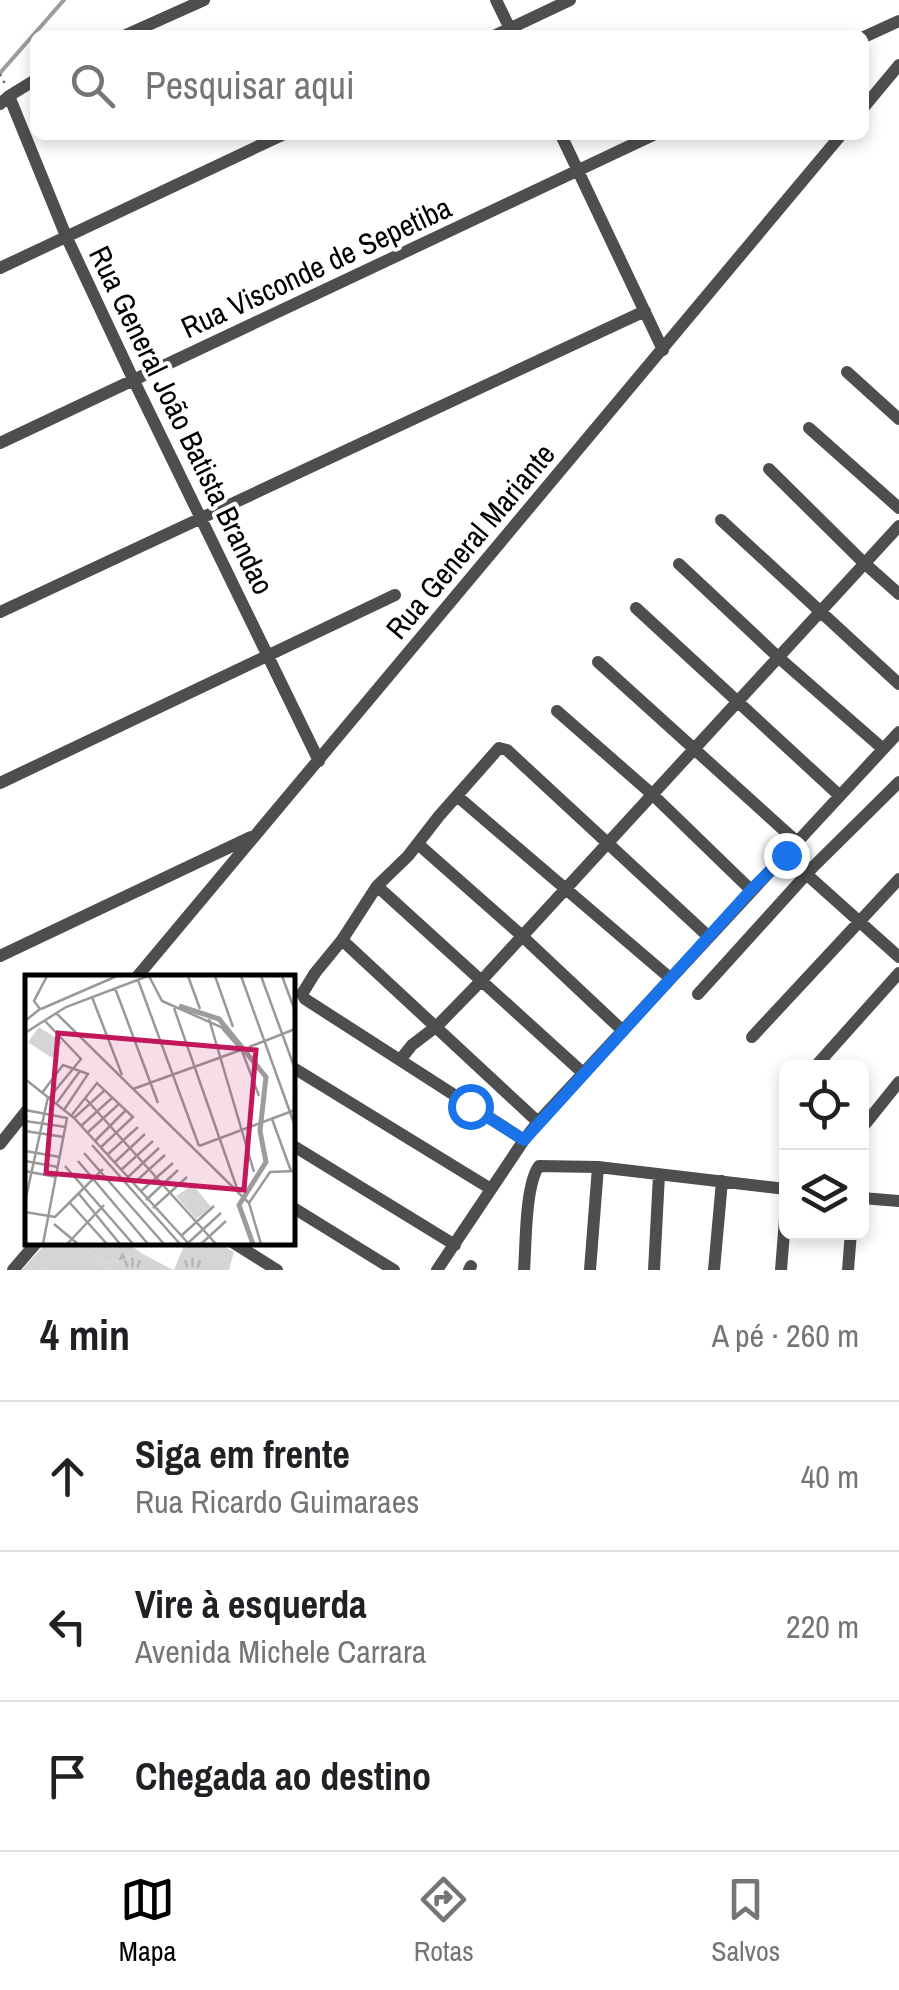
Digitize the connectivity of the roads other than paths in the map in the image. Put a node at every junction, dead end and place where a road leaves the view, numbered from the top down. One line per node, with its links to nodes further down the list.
1 (204, 0): 5 (street)
2 (496, 0): 6 (street)
3 (570, 0): 7 (street)
4 (899, 21): 8 (street)
5 (137, 30)
6 (511, 30)
7 (516, 30)
8 (869, 35)
9 (899, 65): 12 (street)
10 (30, 83): 11 (street)
11 (5, 96): 18 (street, Rua General João Batista Brandao)
12 (869, 101)
13 (271, 140): 18 (street)
14 (563, 140): 17 (street)
15 (642, 140): 17 (street, Rua Visconde de Sepetiba)
16 (837, 140): 21 (street, Rua General Mariante)
17 (578, 170): 20 (street); 23 (street, Rua Visconde de Sepetiba)
18 (66, 236): 19 (street); 23 (street, Rua General João Batista Brandao)
19 (0, 268)
20 (645, 311): 21 (street); 29 (street)
21 (663, 350): 48 (street, Rua General Mariante)
22 (847, 372): 24 (street)
23 (134, 380): 26 (street, Rua Visconde de Sepetiba); 29 (street, Rua General João Batista Brandao)
24 (899, 420)
25 (810, 428): 28 (street)
26 (0, 443)
27 (768, 469): 32 (street)
28 (899, 508)
29 (202, 517): 38 (street); 39 (street, Rua General João Batista Brandao)
30 (721, 520): 37 (street)
31 (899, 526): 32 (street)
32 (864, 562): 34 (street); 37 (street)
33 (679, 564): 40 (street)
34 (899, 594)
35 (395, 595): 39 (street)
36 (636, 608): 43 (street)
37 (819, 611): 40 (street); 42 (street)
38 (0, 612)
39 (266, 656): 48 (street, Rua General João Batista Brandao); 49 (street)
40 (778, 657): 43 (street); 46 (street)
41 (598, 662): 47 (street)
42 (899, 684)
43 (738, 703): 47 (street); 53 (street)
44 (557, 710): 52 (street)
45 (899, 732): 46 (street)
46 (882, 748): 53 (street)
47 (693, 750): 52 (street); 55 (street)
48 (319, 761): 54 (street, Rua General Mariante)
49 (0, 782)
50 (899, 782): 59 (street)
51 (457, 796): 56 (street); 57 (street); 62 (street)
52 (653, 796): 56 (street); 63 (street)
53 (840, 796): 55 (street)
54 (254, 835): 68 (street); 71 (street, Rua General Mariante)
55 (798, 842): 58 (street)
56 (607, 843): 62 (street); 66 (street)
57 (418, 844): 61 (street); 65 (street)
58 (786, 855): 59 (street); 63 (street)
59 (807, 876): 64 (street); 74 (street)
60 (899, 879): 64 (street)
61 (377, 886): 67 (street); 73 (street)
62 (564, 889): 65 (street); 72 (street)
63 (751, 890): 66 (street)
64 (859, 921): 69 (street); 77 (street)
65 (522, 935): 73 (street); 76 (street)
66 (709, 937): 72 (street)
67 (342, 940): 75 (street); 78 (street)
68 (0, 956)
69 (899, 956)
70 (899, 973): 79 (street)
71 (138, 975)
72 (670, 978): 76 (street)
73 (481, 981): 75 (street); 81 (street)
74 (698, 994)
75 (436, 1026): 78 (street); 85 (street)
76 (623, 1031): 81 (street)
77 (752, 1037)
78 (400, 1060): 87 (street)
79 (821, 1060)
80 (295, 1069): 94 (street)
81 (583, 1073): 85 (street)
82 (899, 1082): 84 (street)
83 (24, 1113): 86 (street); 88 (street)
84 (869, 1119)
85 (538, 1122): 87 (street)
86 (0, 1126)
87 (524, 1140): 94 (street)
88 (0, 1144)
89 (295, 1147): 102 (street)
90 (598, 1167): 91 (street); 107 (street); 108 (street)
91 (659, 1175): 92 (street); 109 (street)
92 (722, 1181): 93 (street); 110 (street)
93 (779, 1188)
94 (490, 1190): 102 (street)
95 (869, 1199): 96 (street)
96 (899, 1201)
97 (295, 1209): 105 (street)
98 (783, 1240): 111 (street)
99 (850, 1240): 112 (street)
100 (34, 1245): 103 (street)
101 (237, 1245): 104 (street)
102 (454, 1245): 106 (street)
103 (13, 1270)
104 (277, 1270)
105 (394, 1270)
106 (438, 1270)
107 (524, 1270)
108 (590, 1270)
109 (654, 1270)
110 (714, 1270)
111 (781, 1270)
112 (848, 1270)

